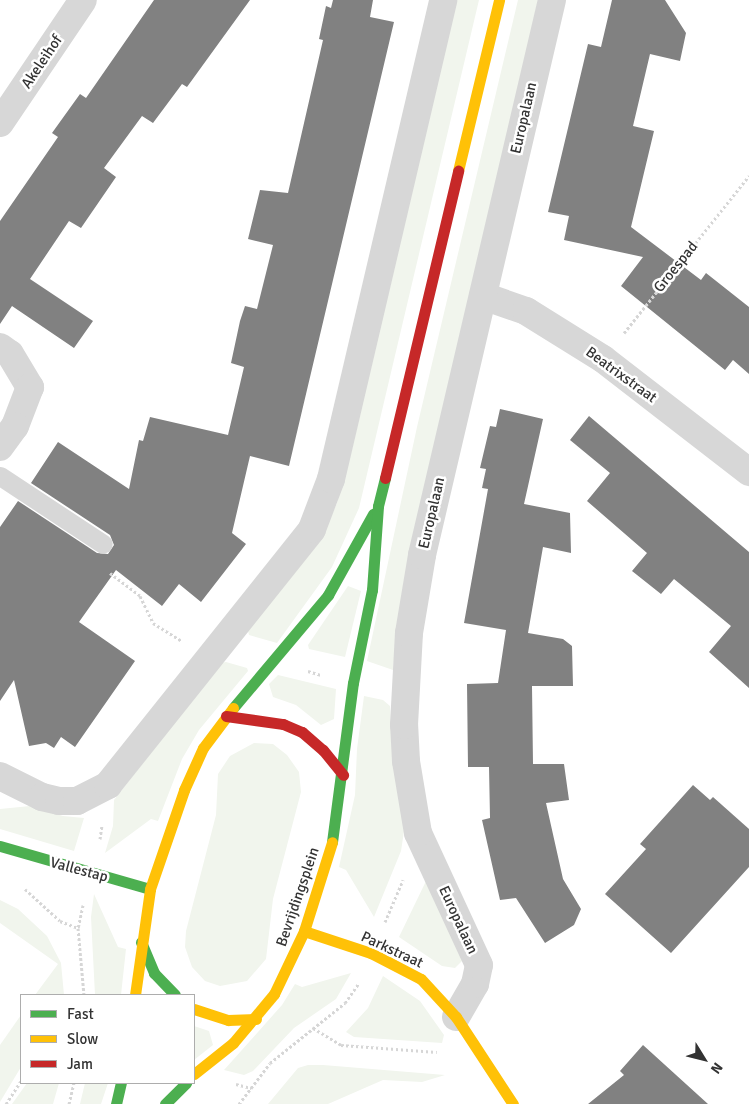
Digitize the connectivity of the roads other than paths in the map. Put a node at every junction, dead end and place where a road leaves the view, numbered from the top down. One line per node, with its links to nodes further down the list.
1 (83, 0): 5 (street, Akeleihof)
2 (443, 0): 15 (street)
3 (499, 0): 11 (main road)
4 (552, 0): 6 (street, Europalaan)
5 (0, 123)
6 (483, 296): 9 (street, Beatrixstraat); 23 (street, Europalaan)
7 (0, 347): 8 (street)
8 (0, 447)
9 (749, 472)
10 (0, 476): 12 (lane)
11 (378, 506): 13 (main road); 14 (main road)
12 (103, 544)
13 (226, 716): 14 (main road); 17 (main road)
14 (343, 775): 18 (main road, Bevrijdingsplein)
15 (0, 776)
16 (4, 848): 17 (main road, Vallestap)
17 (150, 889): 19 (main road)
18 (304, 931): 23 (main road, Parkstraat); 24 (main road, Bevrijdingsplein)
19 (141, 942): 20 (main road); 21 (main road)
20 (135, 994)
21 (174, 994)
22 (195, 1010): 24 (main road)
23 (456, 1017): 32 (main road, Parkstraat)
24 (256, 1019): 25 (main road)
25 (195, 1075)
26 (121, 1084): 29 (main road)
27 (185, 1084): 30 (main road)
28 (186, 1084): 31 (lane)
29 (116, 1104)
30 (165, 1104)
31 (176, 1104)
32 (513, 1104)

